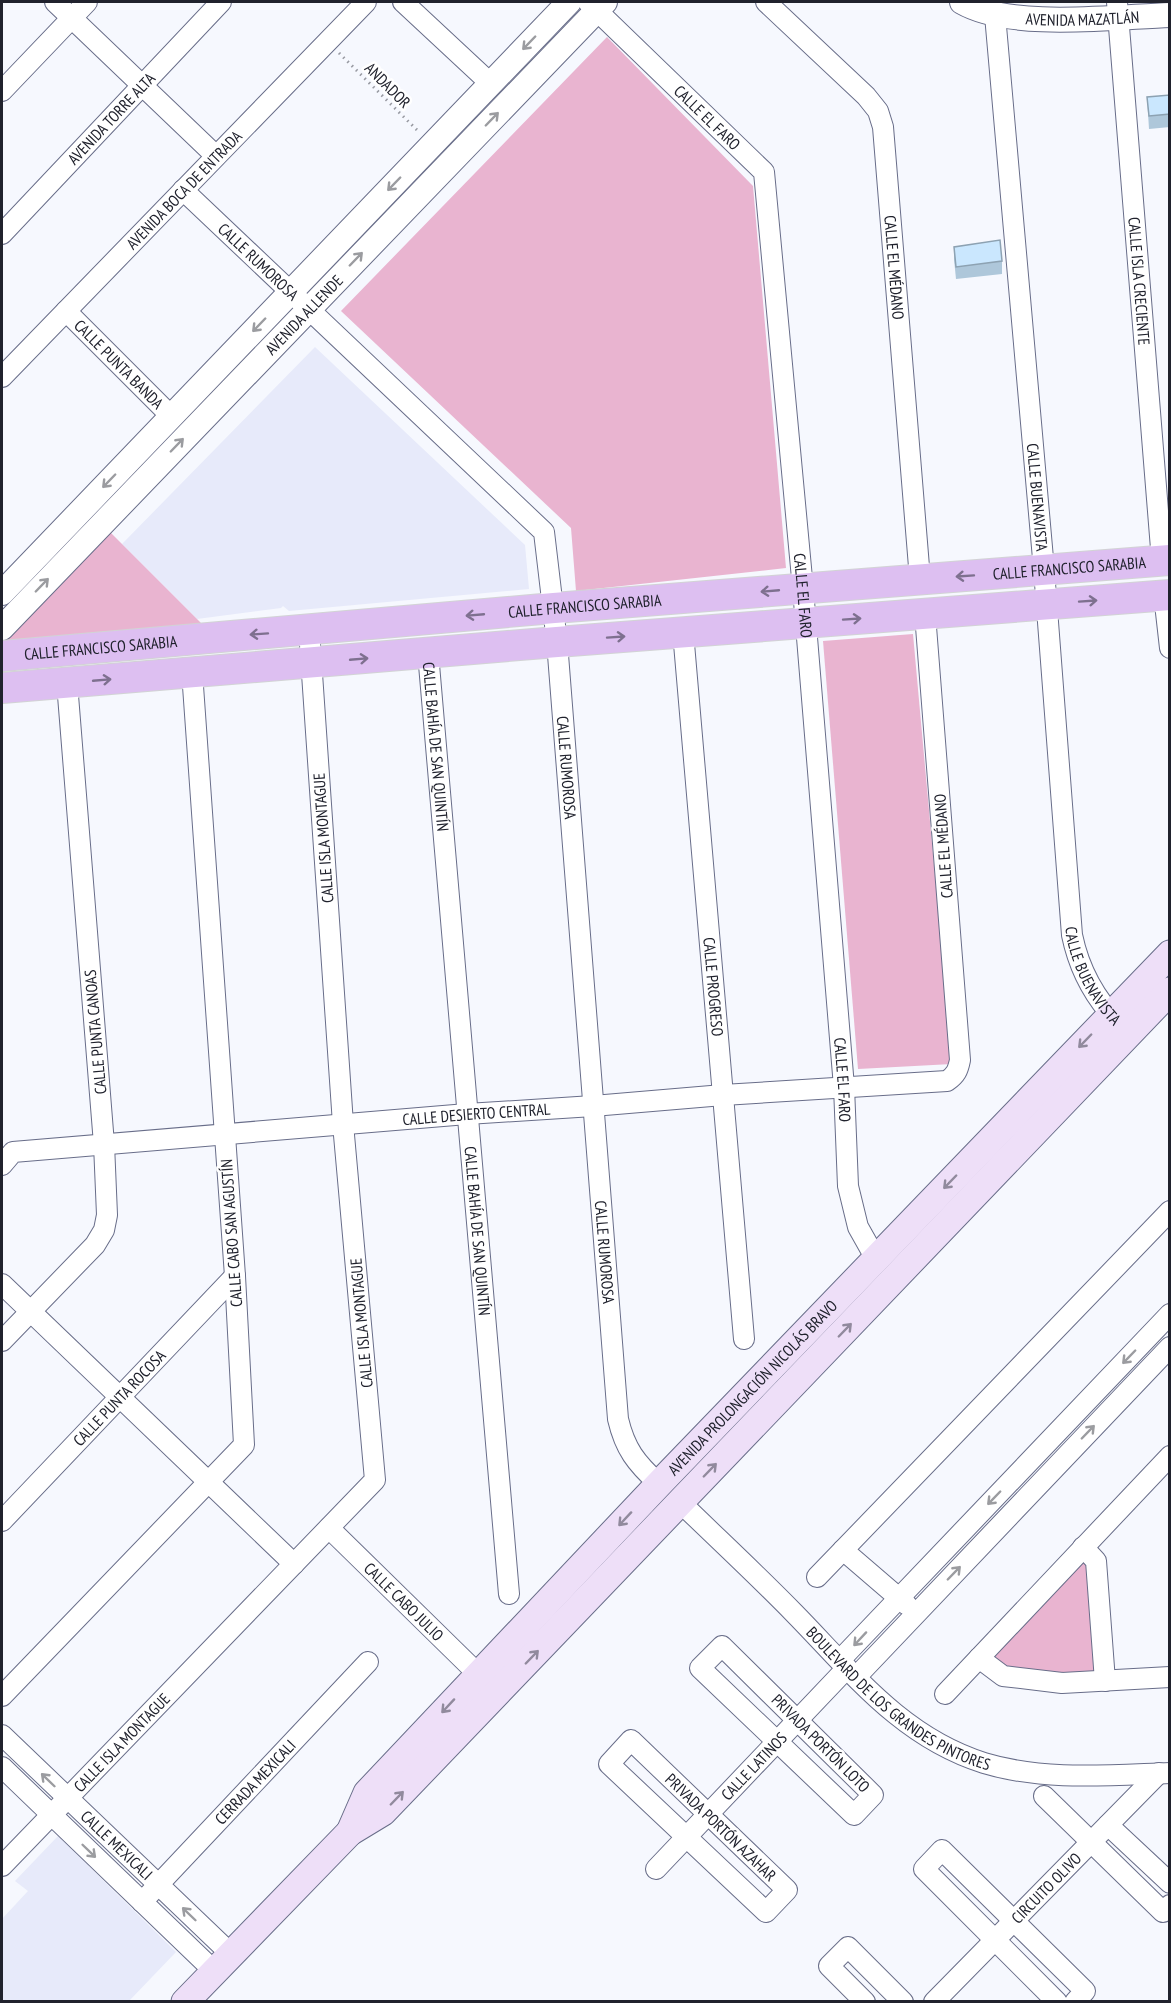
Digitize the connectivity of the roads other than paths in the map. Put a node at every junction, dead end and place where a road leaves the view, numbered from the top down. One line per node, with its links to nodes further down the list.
1 (55, 2): 13 (street)
2 (87, 2): 13 (street)
3 (221, 2): 15 (street, AVENIDA TORRE ALTA)
4 (366, 2): 17 (street, AVENIDA BOCA DE ENTRADA)
5 (403, 2): 14 (street)
6 (569, 2): 14 (street, AVENIDA ALLENDE, one-way to 14)
7 (766, 2): 27 (street, CALLE EL MÉDANO)
8 (962, 2): 11 (street, AVENIDA MAZATLÁN)
9 (596, 4): 21 (street, AVENIDA ALLENDE, one-way to 9); 28 (street, CALLE EL FARO)
10 (1117, 9): 11 (street, AVENIDA MAZATLÁN); 12 (street, AVENIDA MAZATLÁN); 25 (street, CALLE ISLA CRECIENTE)
11 (995, 15): 26 (street, CALLE BUENAVISTA)
12 (1170, 15)
13 (71, 17): 15 (street); 16 (street)
14 (490, 82): 20 (street, AVENIDA ALLENDE, one-way to 20)
15 (142, 84): 17 (street); 19 (street, AVENIDA TORRE ALTA)
16 (2, 91)
17 (216, 156): 18 (street, AVENIDA BOCA DE ENTRADA)
18 (183, 190): 20 (street, CALLE RUMOROSA); 22 (street, AVENIDA BOCA DE ENTRADA)
19 (2, 234)
20 (291, 292): 21 (street, CALLE RUMOROSA); 24 (street, AVENIDA ALLENDE, one-way to 24)
21 (309, 309): 32 (street, CALLE RUMOROSA); 35 (street, AVENIDA ALLENDE, one-way to 21)
22 (66, 311): 23 (street, AVENIDA BOCA DE ENTRADA); 24 (street, CALLE PUNTA BANDA)
23 (2, 377)
24 (171, 416): 29 (street, AVENIDA ALLENDE, one-way to 29)
25 (1166, 560): 26 (main road, CALLE FRANCISCO SARABIA)
26 (1044, 570): 27 (main road, CALLE FRANCISCO SARABIA, one-way to 27); 31 (street, CALLE BUENAVISTA)
27 (920, 579): 28 (main road, CALLE FRANCISCO SARABIA)
28 (802, 589): 32 (main road, CALLE FRANCISCO SARABIA, one-way to 32); 34 (street, CALLE EL FARO)
29 (2, 593)
30 (1167, 595): 31 (main road, CALLE FRANCISCO SARABIA, one-way to 30); 39 (street)
31 (1045, 604): 33 (main road, CALLE FRANCISCO SARABIA); 48 (street, CALLE BUENAVISTA)
32 (554, 608): 36 (main road, CALLE FRANCISCO SARABIA, one-way to 36); 38 (street, CALLE RUMOROSA)
33 (925, 614): 34 (main road, CALLE FRANCISCO SARABIA, one-way to 33); 50 (street, CALLE EL MÉDANO)
34 (804, 623): 37 (main road, CALLE FRANCISCO SARABIA); 51 (street, CALLE EL FARO)
35 (2, 628)
36 (309, 630): 41 (main road, CALLE FRANCISCO SARABIA, one-way to 41); 42 (street, CALLE ISLA MONTAGUE)
37 (683, 632): 38 (main road, CALLE FRANCISCO SARABIA, one-way to 37); 52 (street, CALLE PROGRESO)
38 (557, 642): 40 (main road, CALLE FRANCISCO SARABIA); 53 (street, CALLE RUMOROSA)
39 (1170, 648)
40 (428, 653): 42 (main road, CALLE FRANCISCO SARABIA, one-way to 40); 54 (street, CALLE BAHÍA DE SAN QUINTÍN)
41 (2, 656)
42 (311, 663): 43 (main road, CALLE FRANCISCO SARABIA); 55 (street, CALLE ISLA MONTAGUE)
43 (192, 672): 44 (main road, CALLE FRANCISCO SARABIA, one-way to 43); 56 (street, CALLE CABO SAN AGUSTÍN)
44 (67, 683): 45 (main road, CALLE FRANCISCO SARABIA); 57 (street, CALLE PUNTA CANOAS)
45 (2, 688)
46 (1170, 954): 48 (main road, AVENIDA PROLONGACIÓN NICOLÁS BRAVO)
47 (1170, 991): 49 (main road, AVENIDA PROLONGACIÓN NICOLÁS BRAVO)
48 (1110, 1015): 49 (street, CALLE BUENAVISTA); 60 (main road, AVENIDA PROLONGACIÓN NICOLÁS BRAVO, one-way to 60)
49 (1130, 1034): 72 (main road, AVENIDA PROLONGACIÓN NICOLÁS BRAVO, one-way to 49)
50 (954, 1077): 51 (street, CALLE DESIERTO CENTRAL)
51 (844, 1087): 52 (street, CALLE DESIERTO CENTRAL); 60 (street, CALLE EL FARO)
52 (723, 1095): 53 (street, CALLE DESIERTO CENTRAL); 65 (street, CALLE PROGRESO)
53 (593, 1107): 54 (street, CALLE DESIERTO CENTRAL); 71 (street, CALLE RUMOROSA)
54 (467, 1114): 55 (street, CALLE DESIERTO CENTRAL); 79 (street, CALLE BAHÍA DE SAN QUINTÍN)
55 (343, 1124): 56 (street, CALLE DESIERTO CENTRAL); 74 (street, CALLE ISLA MONTAGUE)
56 (224, 1134): 57 (street, CALLE DESIERTO CENTRAL); 61 (street, CALLE CABO SAN AGUSTÍN)
57 (104, 1144): 58 (street, CALLE DESIERTO CENTRAL); 63 (street, CALLE PUNTA CANOAS)
58 (2, 1165)
59 (1170, 1211): 75 (street)
60 (876, 1260): 71 (main road, AVENIDA PROLONGACIÓN NICOLÁS BRAVO)
61 (235, 1276): 68 (street, CALLE PUNTA ROCOSA); 70 (street, CALLE CABO SAN AGUSTÍN)
62 (2, 1284): 63 (street)
63 (30, 1312): 66 (street, CALLE PUNTA CANOAS); 68 (street)
64 (1169, 1317): 80 (street, one-way to 80)
65 (744, 1339)
66 (2, 1341)
67 (1170, 1347): 81 (street, one-way to 67)
68 (119, 1396): 70 (street); 73 (street, CALLE PUNTA ROCOSA)
69 (1170, 1456): 76 (street)
70 (207, 1481): 77 (street); 89 (street, CALLE CABO SAN AGUSTÍN)
71 (658, 1484): 72 (main road); 85 (main road, AVENIDA PROLONGACIÓN NICOLÁS BRAVO, one-way to 85)
72 (680, 1503): 84 (street, BOULEVARD DE LOS GRANDES PINTORES); 100 (main road, AVENIDA PROLONGACIÓN NICOLÁS BRAVO, one-way to 72)
73 (2, 1521)
74 (329, 1528): 77 (street, CALLE ISLA MONTAGUE); 85 (street, CALLE CABO JULIO)
75 (848, 1545): 78 (street); 80 (street)
76 (1083, 1547): 82 (street); 87 (street)
77 (294, 1564): 96 (street, CALLE ISLA MONTAGUE)
78 (817, 1577)
79 (508, 1594)
80 (903, 1594): 81 (street); 84 (street, one-way to 84)
81 (920, 1609): 84 (street)
82 (979, 1658): 87 (street); 88 (street)
83 (368, 1662): 106 (street, CERRADA MEXICALI)
84 (848, 1668): 90 (street, CALLE LATINOS); 94 (street, BOULEVARD DE LOS GRANDES PINTORES)
85 (478, 1674): 100 (main road, AVENIDA PROLONGACIÓN NICOLÁS BRAVO, one-way to 100)
86 (1170, 1677): 87 (street)
87 (1105, 1681)
88 (945, 1694)
89 (2, 1696)
90 (797, 1720): 92 (street, CALLE LATINOS); 92 (street, PRIVADA PORTÓN LOTO); 92 (street, PRIVADA PORTÓN LOTO)
91 (2, 1735): 96 (street, CALLE MEXICALI, one-way to 91)
92 (777, 1741): 98 (street, CALLE LATINOS)
93 (2, 1767): 97 (street, CALLE MEXICALI)
94 (1164, 1773): 99 (street, CIRCUITO OLIVO)
95 (1044, 1797): 102 (street)
96 (67, 1798): 97 (street, CALLE ISLA MONTAGUE); 106 (street, CALLE MEXICALI)
97 (51, 1814): 103 (street, CALLE ISLA MONTAGUE); 107 (street, CALLE MEXICALI, one-way to 107)
98 (707, 1814): 101 (street, CALLE LATINOS); 101 (street, PRIVADA PORTÓN AZAHAR); 101 (street, PRIVADA PORTÓN AZAHAR)
99 (1108, 1825): 102 (street, CIRCUITO OLIVO); 105 (street)
100 (350, 1832): 111 (main road, AVENIDA PROLONGACIÓN NICOLÁS BRAVO)
101 (686, 1837): 104 (street, CALLE LATINOS)
102 (1091, 1842): 108 (street); 109 (street, CIRCUITO OLIVO)
103 (2, 1866)
104 (656, 1869)
105 (1170, 1882)
106 (158, 1885): 107 (street, CERRADA MEXICALI); 111 (street, CALLE MEXICALI, one-way to 106)
107 (142, 1902): 111 (street, CALLE MEXICALI)
108 (1170, 1905)
109 (1014, 1921): 110 (street, CIRCUITO OLIVO); 110 (street); 117 (street)
110 (995, 1940): 115 (street, CIRCUITO OLIVO); 116 (street)
111 (223, 1963): 112 (main road, AVENIDA PROLONGACIÓN NICOLÁS BRAVO)
112 (185, 2001)
113 (865, 2001): 114 (street)
114 (903, 2001)
115 (934, 2001)
116 (1057, 2001)
117 (1075, 2001)

